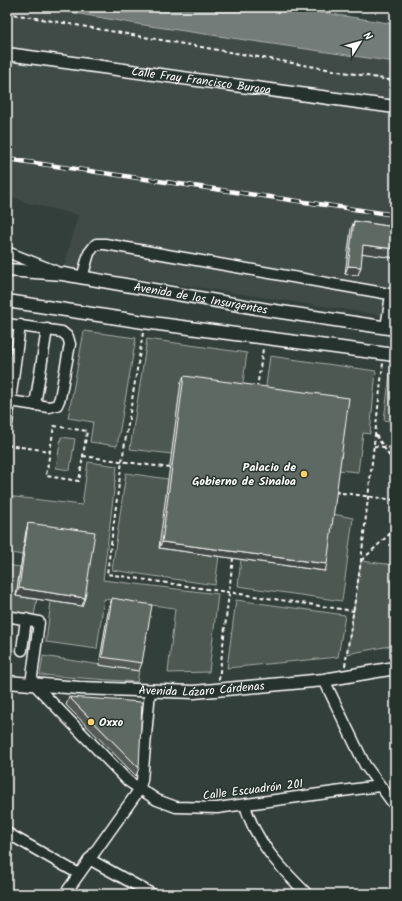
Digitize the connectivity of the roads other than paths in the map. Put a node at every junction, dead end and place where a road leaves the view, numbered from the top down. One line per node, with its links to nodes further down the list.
1 (7, 54): 2 (main road, Calle Fray Francisco Burgoa)
2 (395, 108)
3 (7, 252): 5 (street)
4 (7, 270): 5 (main road, Avenida de los Insurgentes)
5 (63, 274): 6 (main road, Avenida de los Insurgentes)
6 (82, 278): 7 (street); 11 (main road, Avenida de los Insurgentes)
7 (393, 295): 11 (street)
8 (7, 301): 13 (main road)
9 (7, 324): 10 (street)
10 (20, 325): 12 (street); 14 (street)
11 (390, 328)
12 (47, 329): 15 (street); 15 (street)
13 (390, 355)
14 (10, 401): 15 (street); 16 (street)
15 (35, 405)
16 (7, 424)
17 (7, 616): 18 (street)
18 (26, 619): 19 (street); 23 (street)
19 (22, 650)
20 (395, 668): 21 (main road, Avenida Lázaro Cárdenas)
21 (324, 680): 24 (main road, Avenida Lázaro Cárdenas); 25 (street)
22 (7, 682): 23 (main road, Avenida Lázaro Cárdenas)
23 (33, 684): 24 (main road, Avenida Lázaro Cárdenas); 26 (street, Calle Escuadrón 201)
24 (150, 691): 26 (street)
25 (379, 786): 27 (street); 28 (street, Calle Escuadrón 201)
26 (139, 790): 28 (street, Calle Escuadrón 201); 30 (street)
27 (394, 805)
28 (245, 806): 34 (street)
29 (7, 833): 31 (street)
30 (89, 859): 31 (street); 33 (street)
31 (79, 874): 32 (street)
32 (65, 894)
33 (152, 894)
34 (306, 894)

